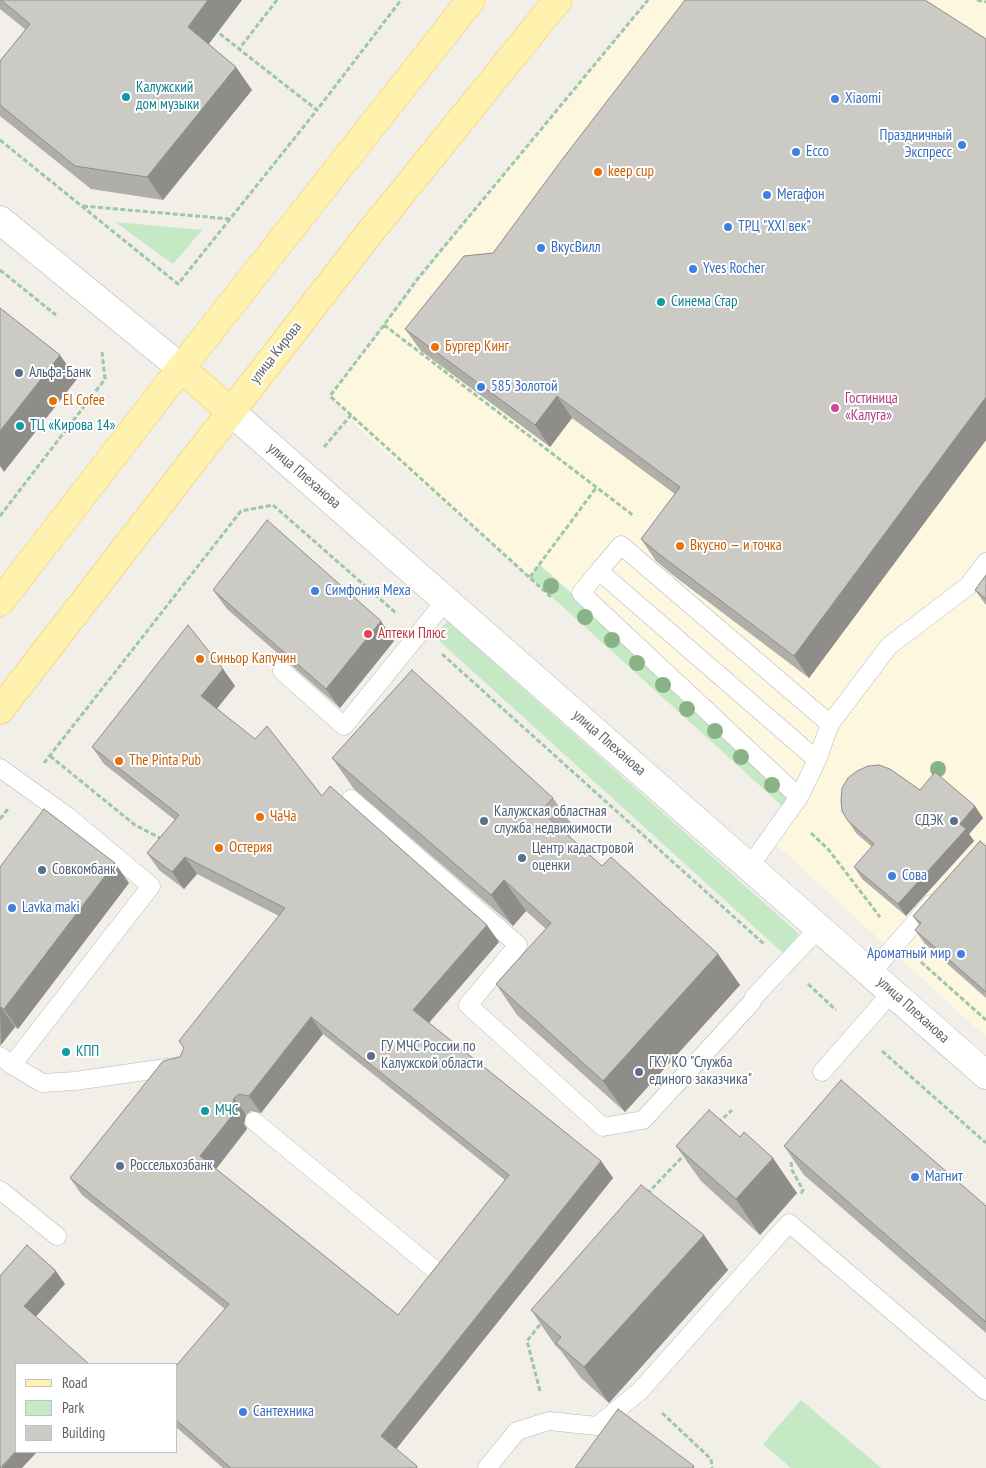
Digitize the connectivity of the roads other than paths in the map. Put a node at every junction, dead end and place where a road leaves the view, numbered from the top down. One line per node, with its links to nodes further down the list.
1 (471, 0): 4 (main road)
2 (558, 0): 5 (main road, улица Кирова)
3 (0, 220): 4 (main road)
4 (181, 368): 5 (main road); 9 (main road)
5 (230, 411): 8 (main road, улица Плеханова); 11 (main road, улица Кирова)
6 (986, 562): 12 (lane)
7 (599, 571): 12 (lane); 13 (lane); 15 (lane)
8 (446, 600): 10 (lane); 17 (main road, улица Плеханова)
9 (0, 602)
10 (282, 671)
11 (0, 710)
12 (830, 724): 13 (lane)
13 (818, 760): 15 (lane)
14 (0, 768): 22 (lane)
15 (799, 797): 17 (lane)
16 (351, 799): 19 (lane)
17 (750, 866): 19 (main road, улица Плеханова)
18 (942, 892): 20 (lane)
19 (820, 928): 20 (main road, улица Плеханова)
20 (871, 974): 21 (main road, улица Плеханова)
21 (892, 992): 24 (lane); 25 (main road, улица Плеханова)
22 (6, 1060): 23 (lane)
23 (185, 1066)
24 (822, 1072)
25 (986, 1075)
26 (254, 1121): 29 (lane)
27 (0, 1190): 28 (lane)
28 (57, 1236)
29 (435, 1270)
30 (986, 1391): 31 (lane)
31 (487, 1468)

